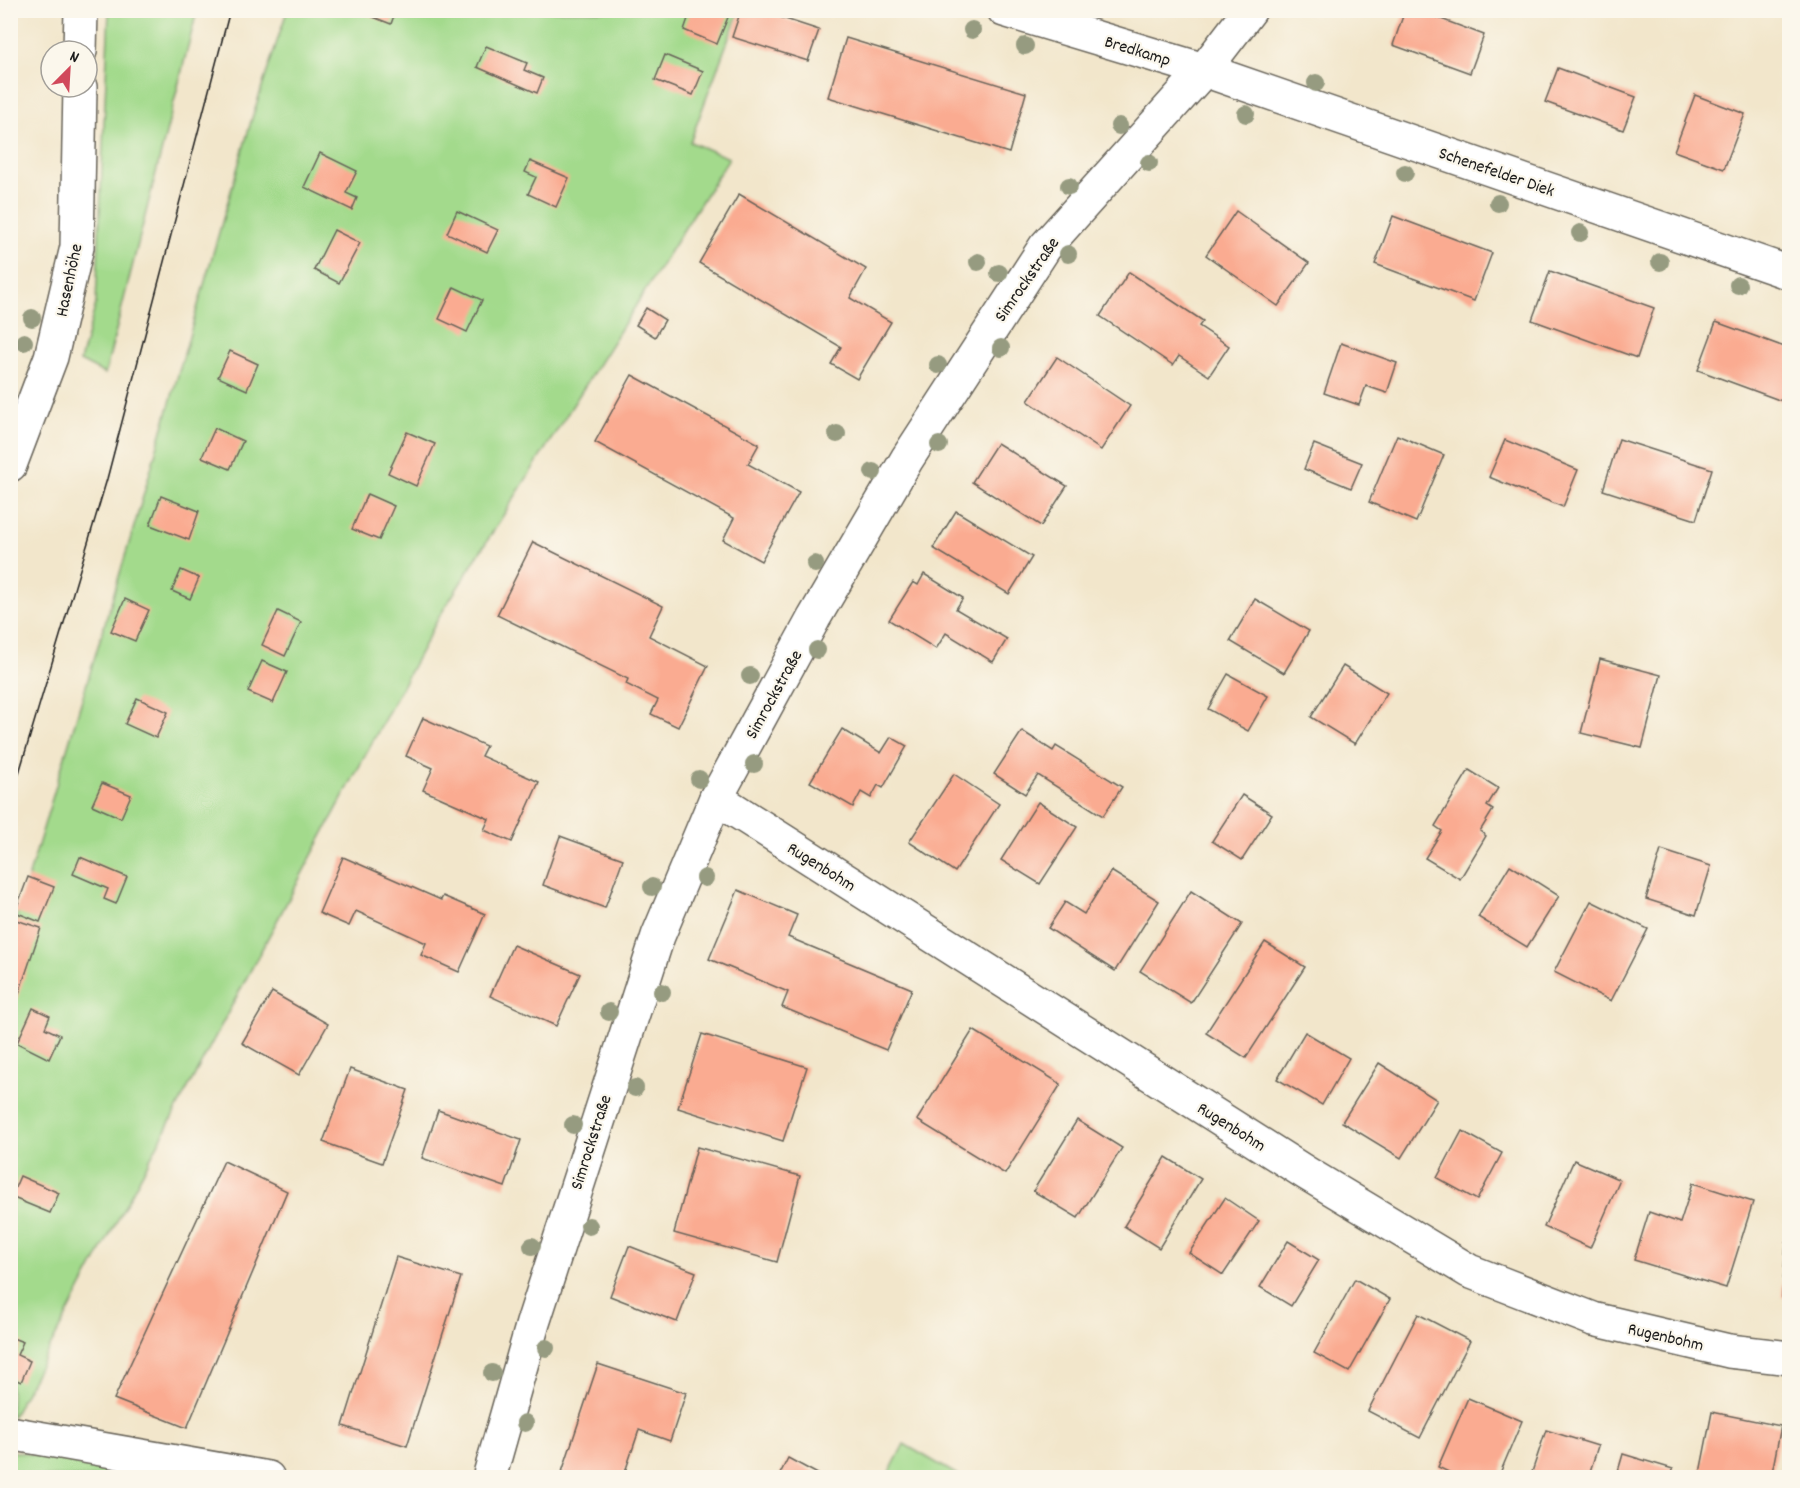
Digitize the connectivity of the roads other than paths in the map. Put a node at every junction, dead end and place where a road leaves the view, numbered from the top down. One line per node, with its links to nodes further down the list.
1 (81, 10): 4 (street)
2 (1004, 10): 5 (street, Bredkamp)
3 (1250, 10): 5 (street, Simrockstraße)
4 (80, 39)
5 (1204, 70): 7 (street, Schenefelder Diek); 9 (street, Simrockstraße)
6 (80, 99): 8 (street, Hasenhöhe)
7 (1790, 273)
8 (10, 465)
9 (716, 798): 10 (street, Rugenbohm); 13 (street, Simrockstraße)
10 (1790, 1358)
11 (15, 1434): 12 (street)
12 (268, 1478)
13 (489, 1478)

